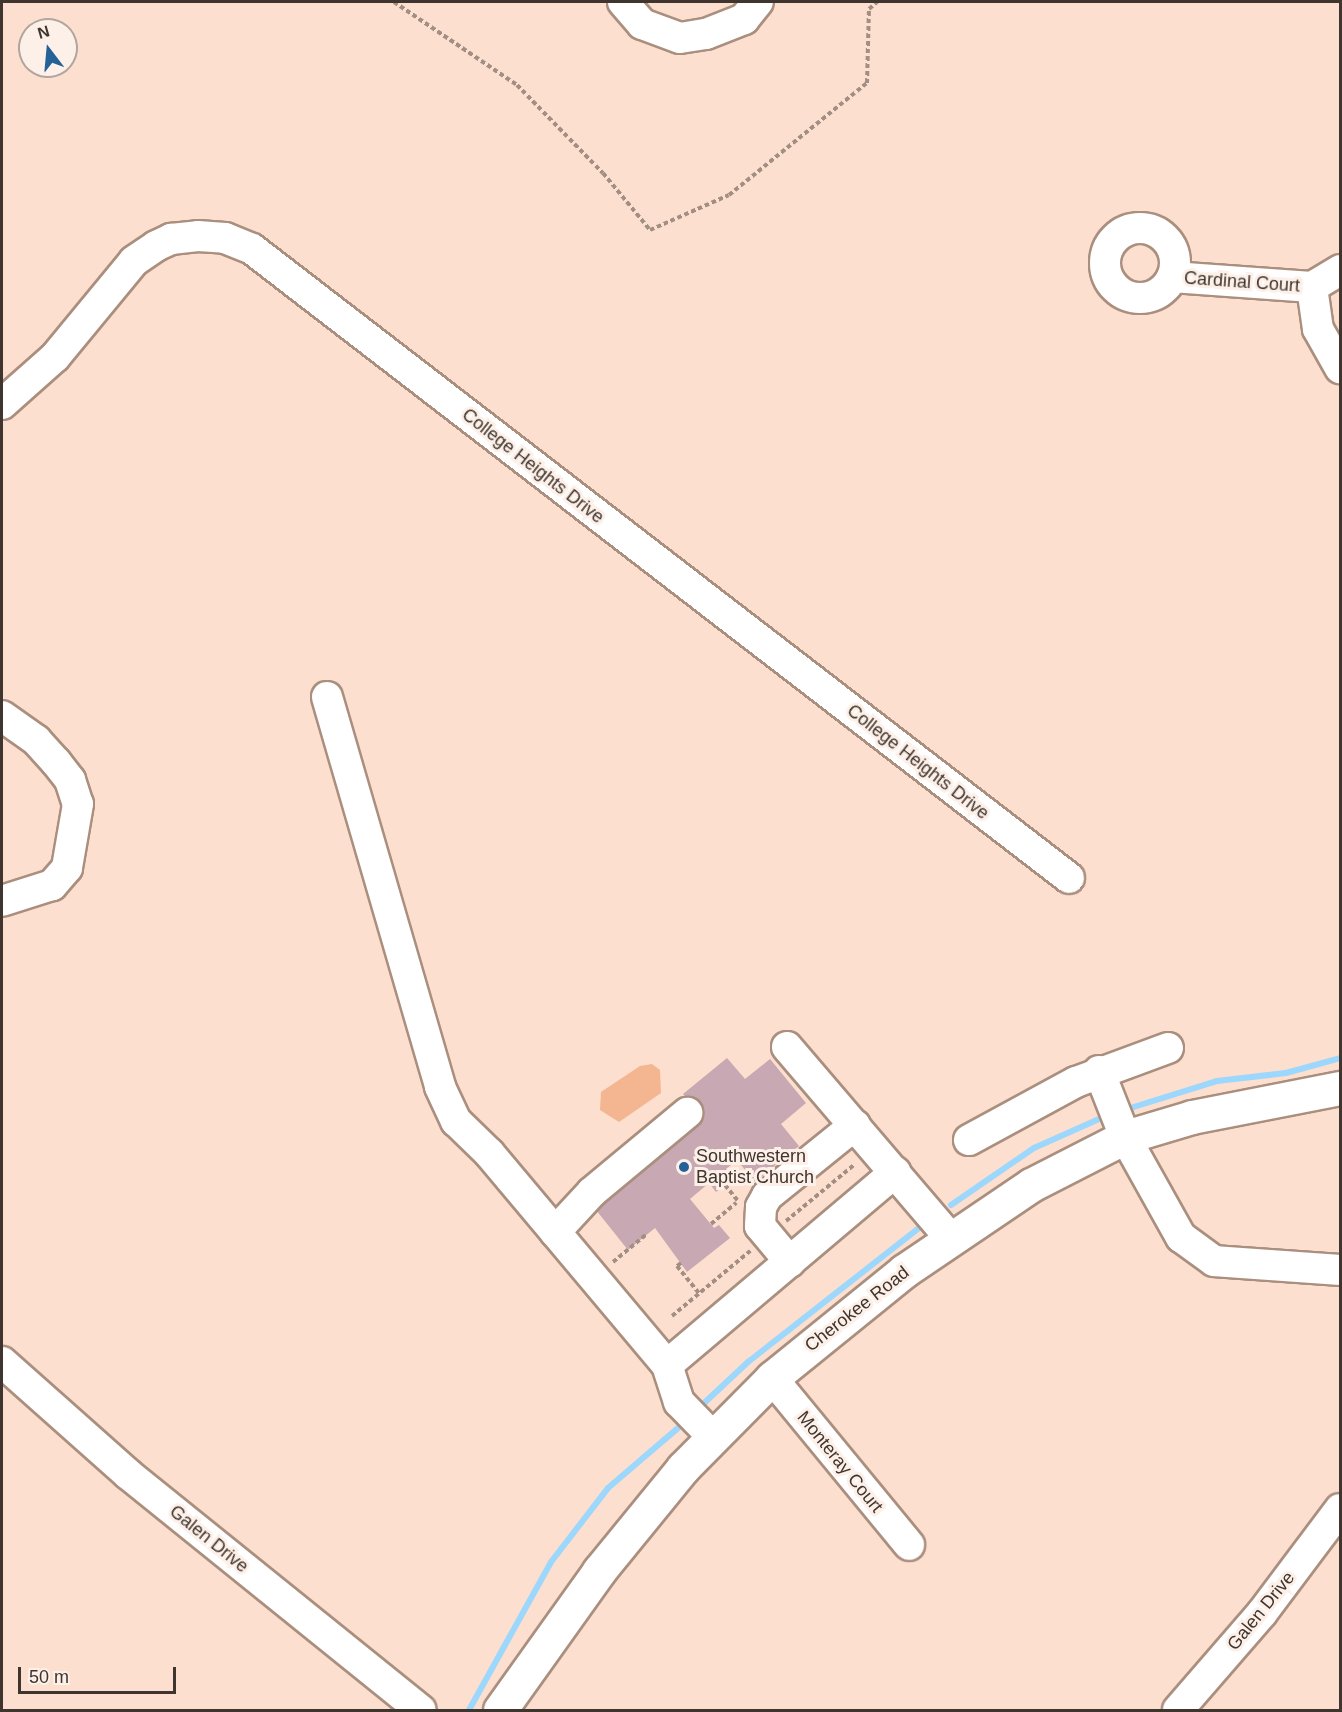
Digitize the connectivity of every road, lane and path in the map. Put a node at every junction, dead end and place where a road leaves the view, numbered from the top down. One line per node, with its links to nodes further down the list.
1 (394, 2): 4 (path)
2 (623, 2): 3 (street)
3 (758, 2)
4 (877, 2)
5 (1341, 270): 7 (street)
6 (1172, 277): 7 (street, Cardinal Court)
7 (1312, 287): 8 (street)
8 (1341, 368)
9 (2, 404): 12 (street, College Heights Drive)
10 (327, 697): 26 (street)
11 (2, 716): 13 (street)
12 (1069, 878)
13 (2, 901)
14 (787, 1047): 19 (street)
15 (1168, 1048): 16 (street)
16 (1099, 1071): 20 (street); 21 (street)
17 (1341, 1088): 20 (main road, Cherokee Road)
18 (687, 1113): 26 (street)
19 (855, 1125): 22 (street); 28 (street)
20 (1125, 1137): 29 (main road, Cherokee Road); 32 (street)
21 (969, 1140)
22 (874, 1148): 23 (street); 28 (path)
23 (895, 1172): 29 (street); 30 (street)
24 (724, 1185): 25 (path)
25 (745, 1209)
26 (555, 1232): 33 (street)
27 (648, 1233): 33 (path)
28 (768, 1236): 30 (street); 34 (path)
29 (950, 1238): 38 (main road, Cherokee Road)
30 (790, 1262): 37 (street)
31 (681, 1263): 34 (path)
32 (1341, 1270)
33 (594, 1278): 37 (street)
34 (699, 1293): 35 (path)
35 (672, 1316)
36 (2, 1362): 42 (street, Galen Drive)
37 (667, 1365): 39 (street)
38 (772, 1378): 39 (main road, Cherokee Road); 41 (street, Monteray Court)
39 (714, 1438): 43 (main road, Cherokee Road)
40 (1341, 1509): 44 (street, Galen Drive)
41 (909, 1545)
42 (421, 1710)
43 (500, 1710)
44 (1178, 1710)

